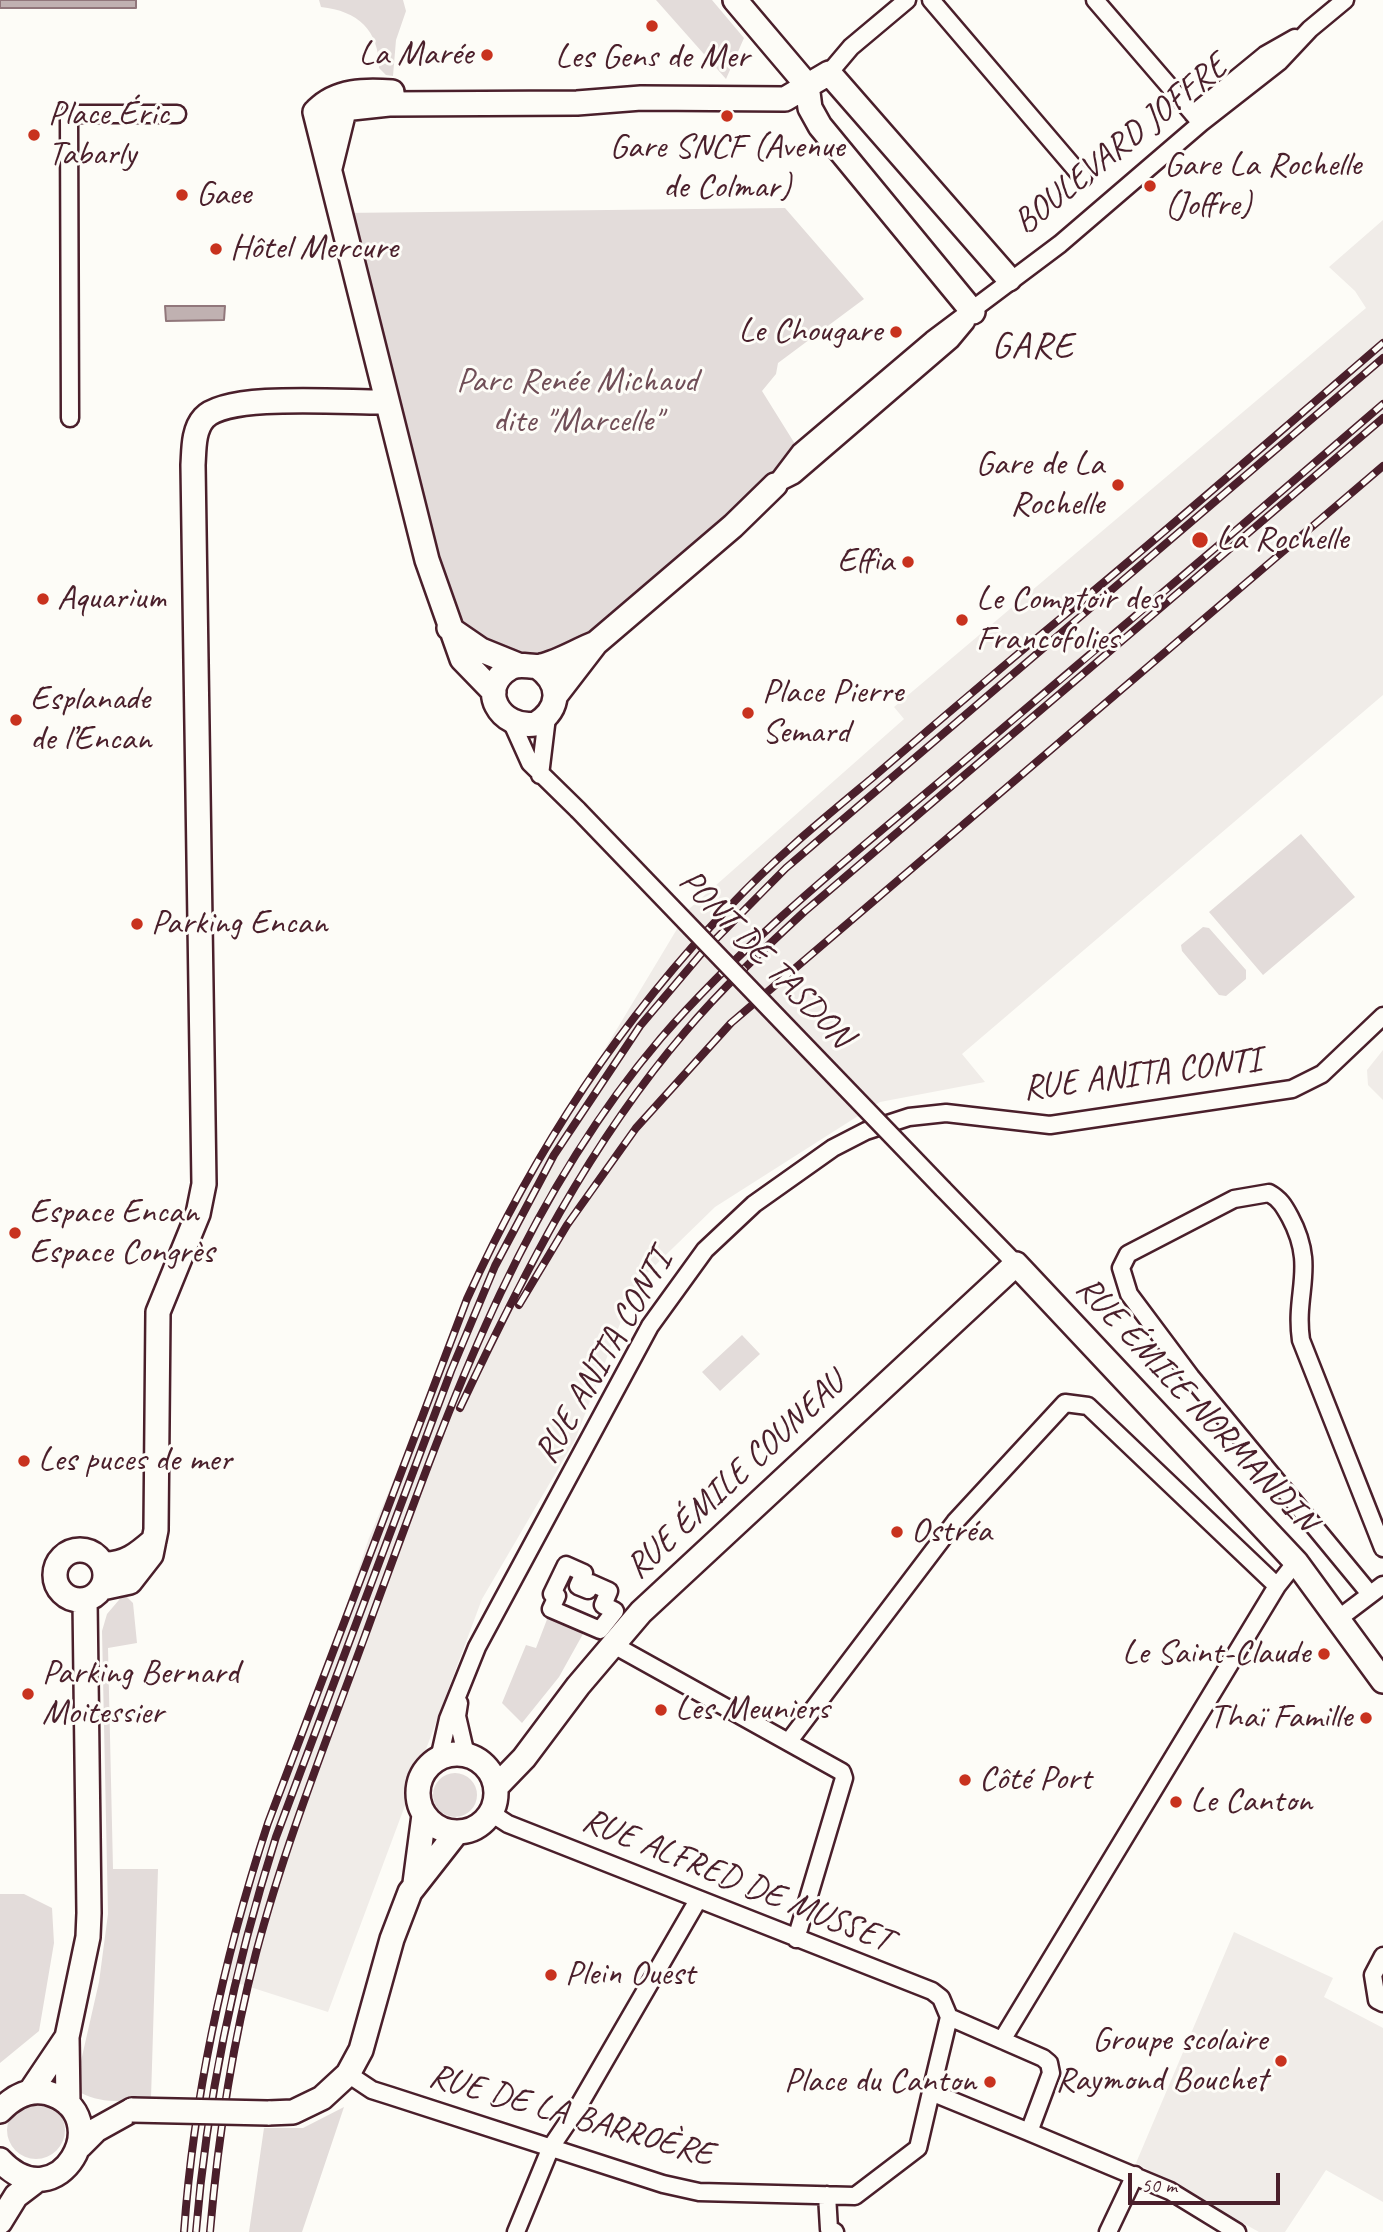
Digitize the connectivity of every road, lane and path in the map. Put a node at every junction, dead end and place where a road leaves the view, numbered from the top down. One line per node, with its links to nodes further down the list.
1 (735, 0): 7 (street)
2 (907, 0): 6 (street)
3 (931, 0): 12 (street)
4 (1095, 0): 10 (street)
5 (1345, 0): 10 (street, BOULEVARD JOFFRE)
6 (829, 73): 7 (street); 13 (street)
7 (807, 85): 8 (street); 14 (street)
8 (350, 102): 11 (street); 11 (street)
9 (177, 114): 16 (street)
10 (1197, 118): 13 (street, BOULEVARD JOFFRE)
11 (330, 168): 15 (street)
12 (1083, 178)
13 (1009, 279): 14 (street, BOULEVARD JOFFRE)
14 (974, 312): 17 (street, BOULEVARD JOFFRE)
15 (387, 402): 18 (street); 29 (street)
16 (70, 418)
17 (775, 485): 19 (street, BOULEVARD JOFFRE)
18 (449, 628): 20 (street); 21 (street)
19 (596, 643): 20 (street, BOULEVARD JOFFRE); 22 (street, BOULEVARD JOFFRE)
20 (528, 666): 21 (street, BOULEVARD JOFFRE); 22 (street)
21 (494, 692): 24 (street)
22 (556, 695): 23 (street, BOULEVARD JOFFRE)
23 (547, 718): 24 (street); 25 (street, BOULEVARD JOFFRE)
24 (512, 723): 25 (street)
25 (540, 775): 27 (street, PONT DE TASDON, bridge)
26 (1383, 1016): 39 (street, RUE ANITA CONTI)
27 (943, 1189): 28 (street, RUE ÉMILE NORMANDIN)
28 (1016, 1264): 31 (street, RUE ÉMILE NORMANDIN); 38 (street, RUE ÉMILE COUNEAU)
29 (154, 1540): 32 (street); 36 (street)
30 (1383, 1548): 35 (street, RUE ÉMILE NORMANDIN)
31 (1296, 1562): 34 (street); 37 (street, RUE ÉMILE NORMANDIN)
32 (103, 1564): 36 (street); 36 (street)
33 (566, 1565): 33 (street)
34 (1278, 1586): 41 (street); 56 (street)
35 (1377, 1590): 37 (street)
36 (93, 1594): 55 (street)
37 (1338, 1619): 40 (street, RUE ÉMILE NORMANDIN)
38 (612, 1644): 41 (street); 42 (street, RUE ÉMILE COUNEAU)
39 (462, 1679): 43 (street, RUE ANITA CONTI); 44 (street, RUE ANITA CONTI)
40 (1383, 1681)
41 (789, 1741): 51 (street)
42 (524, 1758): 44 (street); 45 (street, RUE ÉMILE COUNEAU)
43 (439, 1759): 44 (street); 47 (street)
44 (475, 1760): 45 (street)
45 (496, 1787): 46 (street)
46 (491, 1813): 48 (street); 50 (street, RUE ALFRED DE MUSSET)
47 (425, 1815): 48 (street); 49 (street)
48 (457, 1832): 49 (street)
49 (415, 1883): 57 (street)
50 (698, 1900): 51 (street, RUE ALFRED DE MUSSET); 65 (street)
51 (796, 1939): 54 (street, RUE ALFRED DE MUSSET)
52 (1383, 1956): 53 (street)
53 (1383, 2003)
54 (949, 2017): 56 (street); 59 (street)
55 (67, 2037): 58 (street); 60 (street)
56 (1002, 2040): 63 (street)
57 (348, 2074): 61 (street, bridge); 65 (street, RUE DE LA BARROÈRE)
58 (30, 2092): 60 (street); 62 (street)
59 (931, 2092): 63 (street); 69 (street, RUE DE LA BARROÈRE)
60 (70, 2107): 61 (street); 64 (street)
61 (132, 2110): 64 (street)
62 (0, 2111)
63 (1029, 2132): 67 (street)
64 (80, 2146): 68 (street)
65 (551, 2147): 69 (street, RUE DE LA BARROÈRE); 71 (street)
66 (0, 2160): 68 (street)
67 (1135, 2175): 73 (street); 74 (street)
68 (37, 2180): 70 (street)
69 (827, 2195): 72 (street)
70 (0, 2222)
71 (516, 2232)
72 (835, 2232)
73 (1108, 2232)
74 (1237, 2232)

